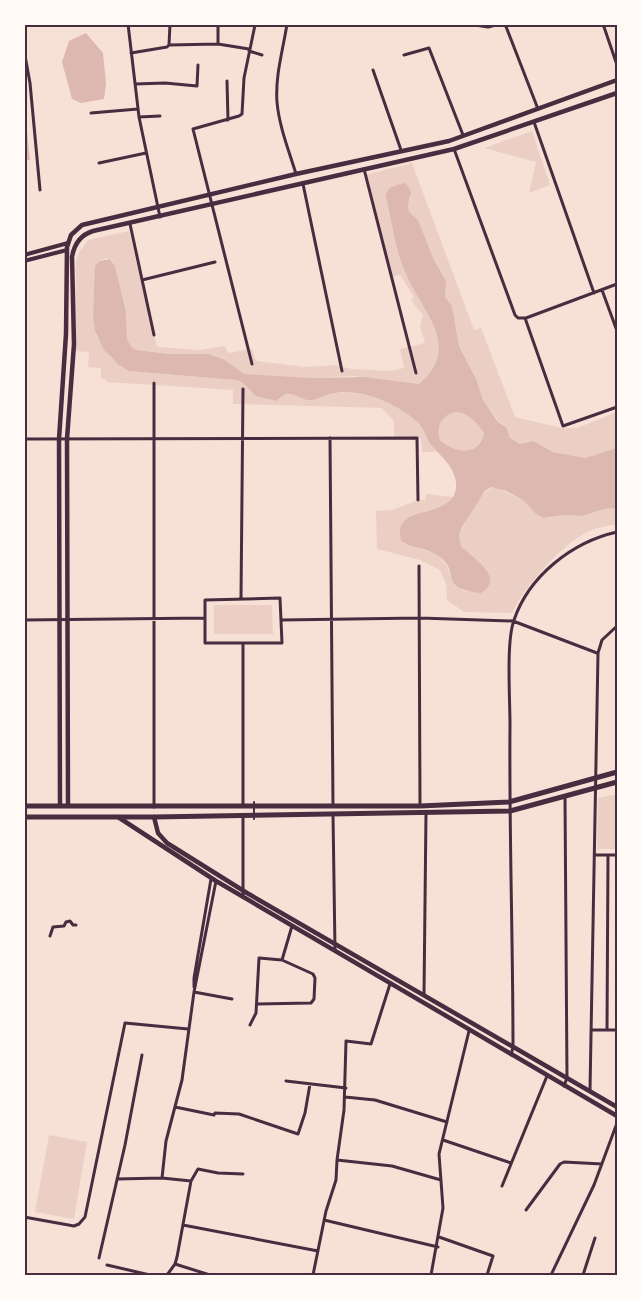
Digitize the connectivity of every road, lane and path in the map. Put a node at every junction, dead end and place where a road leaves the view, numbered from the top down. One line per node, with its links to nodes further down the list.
1 (128, 24): 13 (street)
2 (170, 24): 10 (street)
3 (218, 24): 9 (street)
4 (287, 24): 36 (street)
5 (468, 24): 6 (street)
6 (502, 24): 24 (street)
7 (603, 24): 17 (street)
8 (255, 25): 12 (street)
9 (218, 44): 10 (street); 12 (street)
10 (169, 45): 13 (street)
11 (24, 50): 38 (street)
12 (249, 50): 14 (street); 28 (street)
13 (131, 53): 21 (street)
14 (262, 55)
15 (404, 55): 30 (street)
16 (198, 64): 21 (street)
17 (617, 65)
18 (373, 70): 32 (street)
19 (617, 80): 24 (main road)
20 (227, 81): 28 (street)
21 (135, 84): 23 (street)
22 (617, 93): 29 (main road)
23 (138, 109): 25 (street); 27 (street)
24 (538, 109): 30 (main road)
25 (91, 112)
26 (160, 116): 27 (street)
27 (139, 117): 33 (street)
28 (228, 120): 39 (street)
29 (534, 121): 31 (main road); 53 (street)
30 (463, 137): 32 (main road)
31 (454, 149): 35 (main road); 54 (street)
32 (401, 150): 36 (main road)
33 (146, 153): 34 (street); 41 (street)
34 (99, 163)
35 (364, 170): 37 (main road); 59 (street)
36 (296, 174): 39 (main road)
37 (303, 184): 40 (main road); 58 (street)
38 (40, 189)
39 (211, 194): 40 (street); 41 (main road)
40 (213, 204): 42 (main road); 57 (street)
41 (158, 207): 42 (street); 44 (main road)
42 (160, 217): 43 (main road)
43 (130, 224): 45 (main road); 50 (street)
44 (68, 243): 45 (main road); 46 (main road); 47 (street)
45 (74, 248): 46 (main road); 67 (main road)
46 (67, 250): 48 (street); 66 (main road)
47 (24, 255)
48 (24, 261)
49 (214, 262): 50 (street)
50 (142, 280): 56 (street)
51 (617, 284): 52 (street)
52 (602, 290): 53 (street); 55 (street)
53 (594, 293): 54 (street)
54 (525, 318): 62 (street)
55 (617, 331)
56 (154, 335)
57 (252, 364)
58 (342, 371)
59 (416, 373)
60 (154, 383): 68 (street)
61 (243, 388): 63 (street)
62 (617, 407)
63 (242, 438): 64 (street); 68 (street); 72 (street)
64 (330, 438): 69 (street); 76 (street)
65 (24, 439): 66 (street)
66 (59, 439): 67 (street); 78 (main road)
67 (67, 439): 68 (street); 79 (main road)
68 (153, 439): 73 (street)
69 (418, 500)
70 (617, 532): 81 (street)
71 (419, 566): 75 (street)
72 (241, 599): 74 (street); 80 (street)
73 (153, 618): 74 (street); 79 (street); 98 (street)
74 (205, 618): 83 (street)
75 (420, 618): 76 (street); 81 (street); 97 (street)
76 (331, 619): 80 (street); 96 (street)
77 (24, 620): 78 (street)
78 (60, 620): 79 (street); 92 (main road)
79 (68, 620): 93 (main road)
80 (281, 620): 83 (street)
81 (513, 621): 84 (street); 90 (street)
82 (617, 626): 84 (street)
83 (243, 643): 95 (street)
84 (597, 653): 86 (street)
85 (617, 772): 86 (highway)
86 (595, 779): 88 (street); 90 (highway)
87 (617, 782): 88 (highway)
88 (595, 788): 89 (highway); 107 (street)
89 (565, 797): 99 (highway); 133 (street)
90 (510, 802): 97 (highway); 99 (street)
91 (254, 804): 95 (highway); 96 (highway); 105 (street)
92 (60, 805): 93 (highway); 94 (highway)
93 (68, 805): 98 (highway)
94 (24, 806)
95 (243, 806): 98 (highway)
96 (333, 806): 97 (highway)
97 (420, 806)
98 (154, 807): 104 (highway)
99 (510, 811): 100 (highway); 129 (street)
100 (426, 813): 101 (highway); 120 (street)
101 (333, 814): 105 (highway); 115 (street)
102 (243, 816): 104 (highway); 105 (highway); 111 (street)
103 (118, 817): 104 (highway); 106 (highway); 110 (main road)
104 (154, 817): 111 (main road)
105 (254, 817)
106 (24, 819)
107 (594, 855): 108 (street); 125 (street)
108 (608, 855): 109 (street); 126 (street)
109 (617, 855)
110 (214, 880): 111 (main road); 119 (street)
111 (243, 893): 113 (main road); 115 (main road)
112 (76, 925): 114 (street)
113 (292, 926): 116 (main road); 117 (street)
114 (50, 936)
115 (334, 943): 116 (street); 120 (main road)
116 (335, 952): 118 (main road)
117 (282, 960): 122 (street); 122 (street)
118 (390, 984): 128 (main road); 137 (street)
119 (194, 992): 121 (street); 124 (street)
120 (424, 996): 129 (main road)
121 (232, 999)
122 (256, 1005): 123 (street)
123 (250, 1025)
124 (188, 1029): 140 (street); 156 (street)
125 (592, 1029): 126 (street); 138 (street)
126 (607, 1030): 127 (street)
127 (617, 1030)
128 (469, 1031): 131 (main road); 143 (street)
129 (513, 1047): 131 (street); 133 (main road)
130 (142, 1055): 151 (street)
131 (511, 1055): 132 (main road)
132 (547, 1076): 136 (main road); 147 (street)
133 (567, 1078): 136 (street); 138 (main road)
134 (286, 1081): 135 (street)
135 (310, 1084): 137 (street); 140 (street)
136 (564, 1086): 142 (main road)
137 (346, 1088): 139 (street)
138 (590, 1092): 141 (main road)
139 (345, 1097): 143 (street); 146 (street)
140 (175, 1107): 150 (street)
141 (617, 1107)
142 (617, 1116)
143 (447, 1122): 145 (street)
144 (617, 1123): 148 (street)
145 (442, 1140): 147 (street); 152 (street)
146 (337, 1160): 152 (street); 157 (street)
147 (511, 1163): 154 (street)
148 (602, 1164): 155 (street); 172 (street)
149 (243, 1174): 153 (street)
150 (162, 1178): 151 (street); 153 (street)
151 (117, 1179): 163 (street)
152 (441, 1180): 159 (street)
153 (191, 1181): 158 (street)
154 (502, 1186)
155 (526, 1210)
156 (24, 1217)
157 (324, 1220): 161 (street); 162 (street)
158 (183, 1225): 162 (street); 164 (street)
159 (439, 1237): 161 (street); 171 (street)
160 (595, 1238): 173 (street)
161 (438, 1247): 170 (street)
162 (318, 1251): 169 (street)
163 (99, 1258)
164 (175, 1264): 167 (street); 168 (street)
165 (107, 1265): 166 (street)
166 (150, 1275)
167 (167, 1275)
168 (210, 1275)
169 (313, 1275)
170 (432, 1275)
171 (487, 1275)
172 (551, 1275)
173 (583, 1275)

